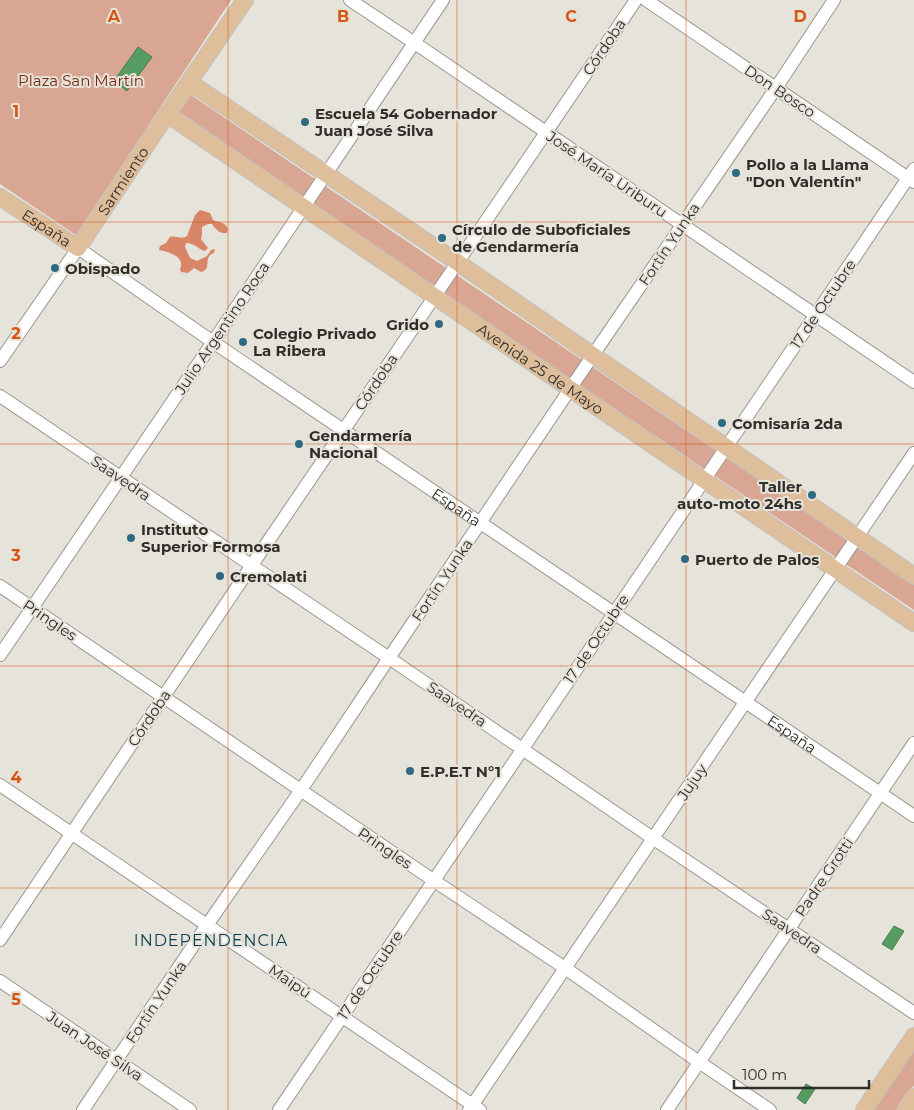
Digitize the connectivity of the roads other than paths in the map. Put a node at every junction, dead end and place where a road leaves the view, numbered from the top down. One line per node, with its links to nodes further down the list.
1 (245, 0): 8 (main road, Sarmiento)
2 (350, 0): 7 (street, José María Uriburu)
3 (443, 0): 7 (street, Julio Argentino Roca)
4 (636, 0): 11 (street, Córdoba)
5 (646, 0): 9 (street, Don Bosco)
6 (834, 0): 9 (street, Fortín Yunka)
7 (414, 43): 11 (street, José María Uriburu); 12 (street, Julio Argentino Roca)
8 (189, 82): 10 (main road, Sarmiento); 12 (main road)
9 (776, 88): 13 (street, Don Bosco); 16 (street, Fortín Yunka)
10 (167, 114): 15 (main road, Avenida 25 de Mayo); 17 (main road, Sarmiento)
11 (546, 132): 16 (street, José María Uriburu); 18 (street, Córdoba)
12 (326, 175): 15 (street, Julio Argentino Roca); 18 (main road)
13 (912, 176): 20 (street, 17 de Octubre)
14 (0, 197): 17 (main road, España)
15 (304, 207): 19 (main road, Avenida 25 de Mayo); 21 (street, Julio Argentino Roca)
16 (682, 225): 20 (street, José María Uriburu); 22 (street, Fortín Yunka)
17 (78, 248): 21 (street, España); 23 (street, Sarmiento)
18 (457, 262): 19 (street, Córdoba); 22 (main road)
19 (434, 296): 25 (main road, Avenida 25 de Mayo); 27 (street, Córdoba)
20 (816, 315): 24 (street, José María Uriburu); 28 (street, 17 de Octubre)
21 (213, 342): 27 (street, España); 30 (street, Julio Argentino Roca)
22 (592, 355): 25 (street, Fortín Yunka); 28 (main road)
23 (0, 361)
24 (914, 382)
25 (571, 389): 31 (main road, Avenida 25 de Mayo); 32 (street, Fortín Yunka)
26 (0, 396): 30 (street, Saavedra)
27 (344, 430): 32 (street, España); 34 (street, Córdoba)
28 (727, 447): 31 (street, 17 de Octubre); 33 (main road)
29 (914, 453): 33 (street, Jujuy)
30 (120, 478): 34 (street, Saavedra); 38 (street, Julio Argentino Roca)
31 (704, 480): 35 (main road, Avenida 25 de Mayo); 39 (street, 17 de Octubre)
32 (481, 522): 39 (street, España); 42 (street, Fortín Yunka)
33 (858, 537): 35 (street, Jujuy); 36 (main road)
34 (252, 565): 42 (street, Saavedra); 43 (street, Córdoba)
35 (835, 569): 40 (main road, Avenida 25 de Mayo); 44 (street, Jujuy)
36 (914, 576)
37 (0, 586): 38 (street, Pringles)
38 (32, 608): 41 (street, Julio Argentino Roca); 43 (street, Pringles)
39 (614, 613): 44 (street, España); 46 (street, 17 de Octubre)
40 (914, 623)
41 (0, 655)
42 (389, 658): 46 (street, Saavedra); 48 (street, Fortín Yunka)
43 (163, 697): 48 (street, Pringles); 51 (street, Córdoba)
44 (745, 702): 49 (street, España); 52 (street, Jujuy)
45 (914, 743): 49 (street, Padre Grotti)
46 (522, 749): 52 (street, Saavedra); 53 (street, 17 de Octubre)
47 (0, 785): 51 (street, Maipú)
48 (301, 790): 53 (street, Pringles); 54 (street, Fortín Yunka)
49 (881, 793): 50 (street, España); 55 (street, Padre Grotti)
50 (914, 816)
51 (72, 834): 54 (street, Maipú); 56 (street, Córdoba)
52 (654, 839): 55 (street, Saavedra); 57 (street, Jujuy)
53 (434, 880): 57 (street, Pringles); 60 (street, 17 de Octubre)
54 (207, 925): 60 (street, Maipú); 62 (street, Fortín Yunka)
55 (789, 929): 59 (street, Saavedra); 63 (street, Padre Grotti)
56 (0, 940)
57 (565, 968): 63 (street, Pringles); 65 (street, Jujuy)
58 (0, 981): 62 (street, Juan José Silva)
59 (914, 1013)
60 (342, 1016): 65 (street, Maipú); 68 (street, 17 de Octubre)
61 (914, 1036): 71 (main road)
62 (117, 1061): 66 (street, Fortín Yunka); 67 (street, Juan José Silva)
63 (699, 1062): 69 (street, Padre Grotti); 70 (street, Pringles)
64 (914, 1097): 72 (main road)
65 (474, 1108)
66 (84, 1110)
67 (190, 1110)
68 (279, 1110)
69 (667, 1110)
70 (770, 1110)
71 (864, 1110)
72 (905, 1110)

